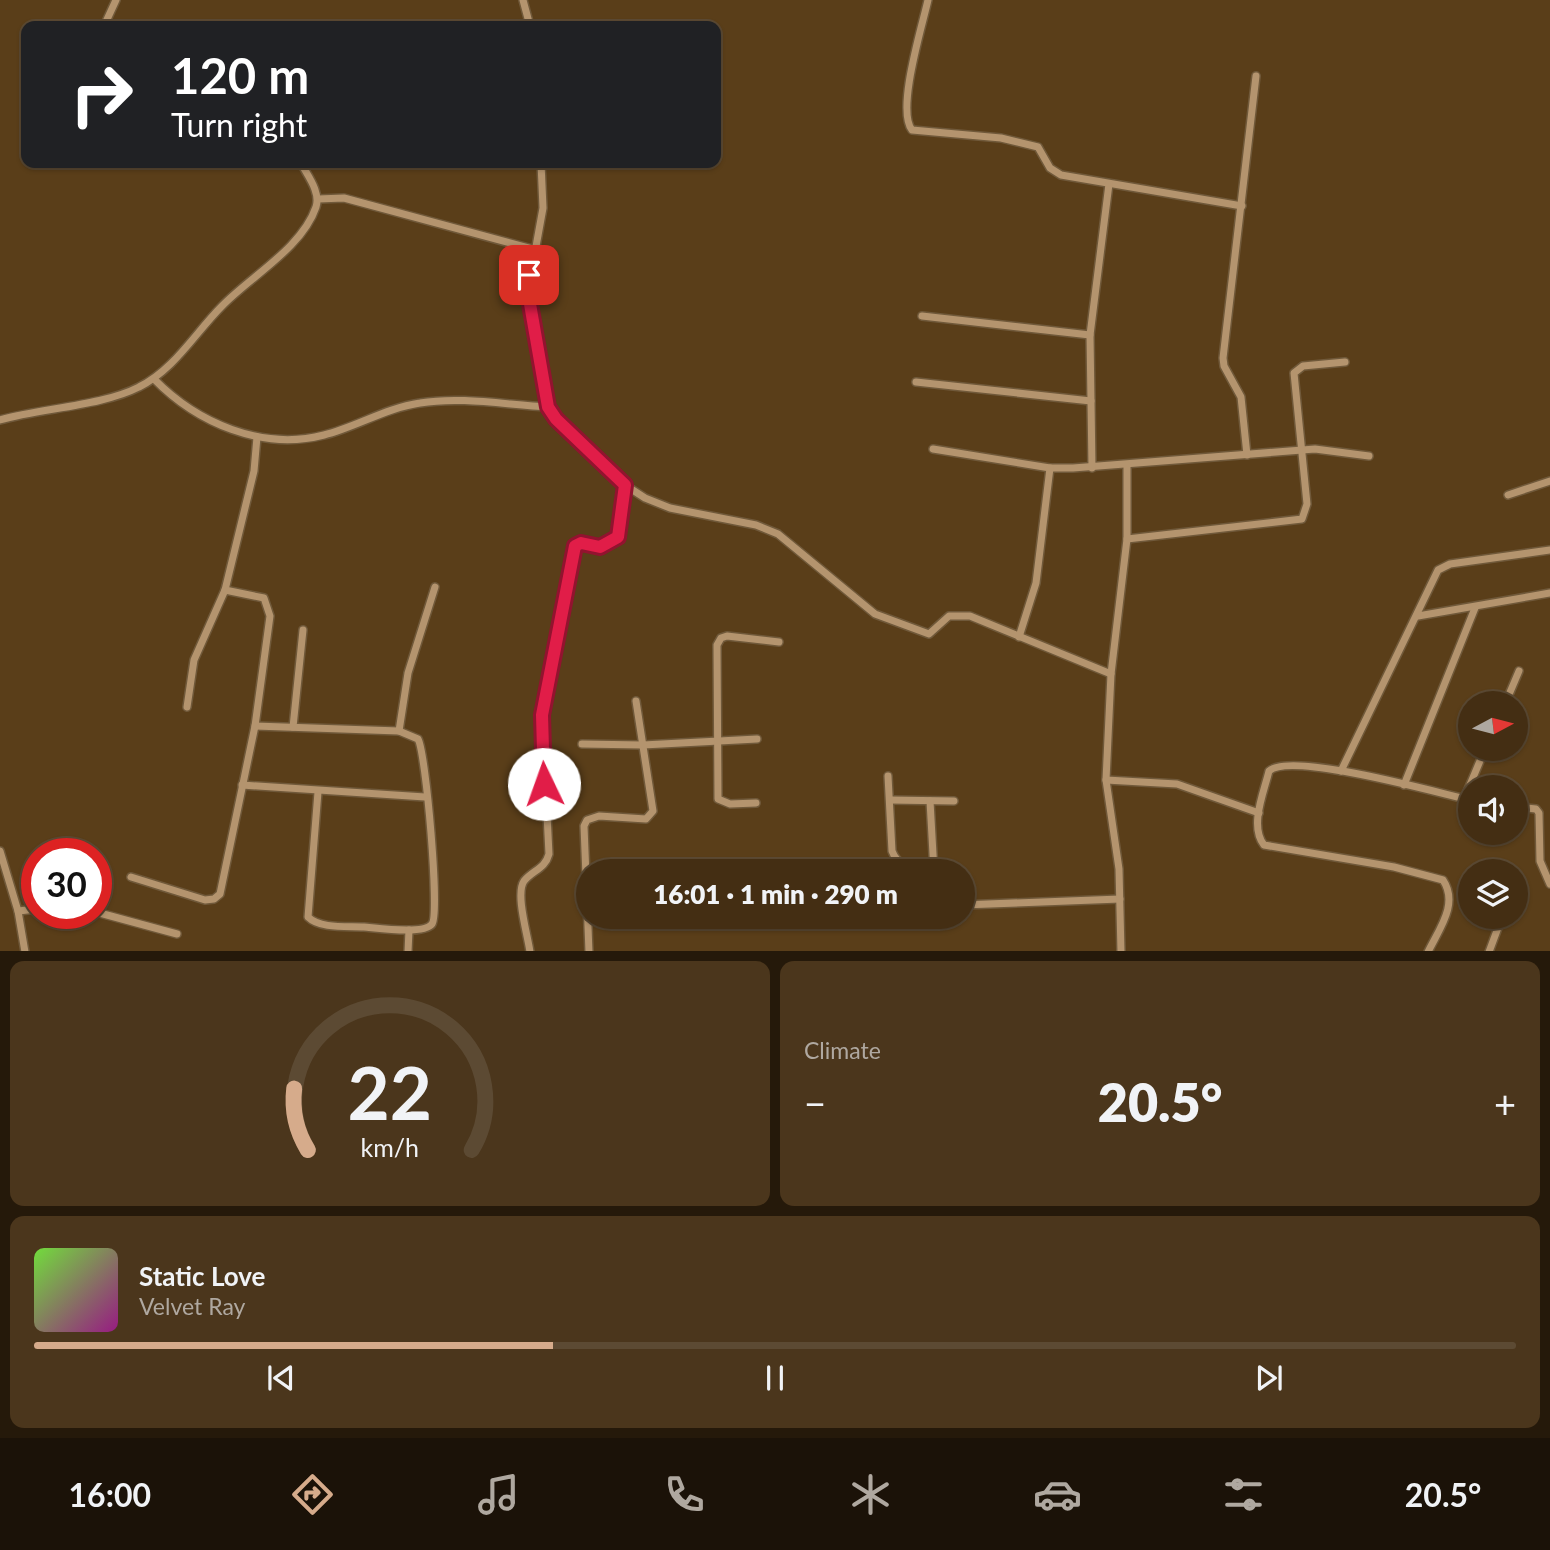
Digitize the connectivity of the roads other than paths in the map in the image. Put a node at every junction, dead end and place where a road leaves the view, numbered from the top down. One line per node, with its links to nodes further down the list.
1 (116, 0): 4 (street)
2 (523, 0): 5 (street)
3 (928, 0): 9 (street)
4 (106, 21)
5 (529, 21)
6 (1256, 76): 11 (street)
7 (303, 168): 10 (street)
8 (541, 168): 12 (street)
9 (1109, 184): 11 (street); 14 (street)
10 (318, 199): 12 (street); 16 (street)
11 (1242, 206): 24 (street)
12 (537, 250): 19 (street)
13 (922, 316): 14 (street)
14 (1090, 335): 18 (street)
15 (1345, 362): 23 (street)
16 (154, 379): 20 (street); 21 (street)
17 (916, 382): 18 (street)
18 (1091, 401): 28 (street)
19 (548, 407): 21 (street); 30 (street)
20 (0, 421)
21 (257, 437): 35 (street)
22 (933, 449): 27 (street)
23 (1300, 450): 24 (street); 25 (street); 32 (street)
24 (1247, 455): 26 (street)
25 (1370, 456)
26 (1127, 466): 28 (street); 32 (street)
27 (1050, 468): 28 (street); 40 (street)
28 (1092, 468)
29 (1550, 481): 31 (street)
30 (625, 485): 40 (street); 83 (street)
31 (1508, 495)
32 (1127, 539): 43 (street)
33 (1550, 550): 38 (street)
34 (435, 586): 49 (street)
35 (225, 590): 46 (street); 47 (street)
36 (1550, 593): 37 (street)
37 (1475, 608): 38 (street); 58 (street)
38 (1418, 616): 54 (street)
39 (303, 630): 48 (street)
40 (1019, 637): 43 (street)
41 (779, 642): 51 (street)
42 (1519, 671): 44 (street)
43 (1111, 674): 56 (street)
44 (1511, 691)
45 (636, 701): 53 (street)
46 (187, 707)
47 (255, 726): 48 (street); 57 (street)
48 (293, 727): 49 (street)
49 (399, 731): 60 (street)
50 (757, 739): 51 (street)
51 (715, 741): 53 (street); 65 (street)
52 (582, 744): 53 (street)
53 (643, 745): 84 (street)
54 (1341, 771): 58 (street); 67 (street)
55 (888, 776): 62 (street)
56 (1106, 780): 67 (street); 73 (street)
57 (242, 785): 59 (street); 71 (street)
58 (1404, 785): 61 (street)
59 (318, 792): 60 (street); 79 (street)
60 (425, 797): 79 (street)
61 (1458, 798)
62 (890, 800): 63 (street); 69 (street)
63 (930, 801): 64 (street); 70 (street)
64 (954, 801)
65 (756, 803)
66 (1528, 808): 72 (street)
67 (1259, 813): 86 (street)
68 (0, 851): 75 (street)
69 (896, 859)
70 (933, 859)
71 (131, 877)
72 (1550, 884)
73 (1120, 899): 74 (street); 85 (street)
74 (975, 905)
75 (18, 911): 76 (street); 81 (street)
76 (21, 911)
77 (112, 916): 80 (street)
78 (1497, 929): 87 (street)
79 (409, 930): 82 (street)
80 (177, 934)
81 (25, 951)
82 (408, 951)
83 (530, 951)
84 (589, 951)
85 (1121, 951)
86 (1428, 951)
87 (1489, 951)

